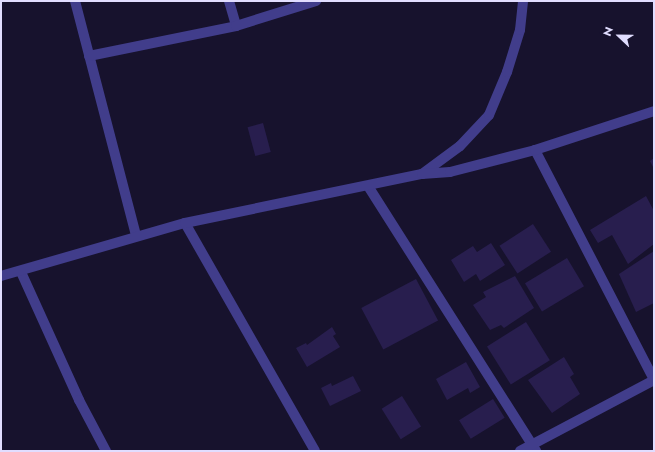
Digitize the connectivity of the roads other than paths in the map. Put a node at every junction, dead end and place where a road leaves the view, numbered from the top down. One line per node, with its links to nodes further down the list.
1 (75, 1): 6 (street)
2 (229, 1): 5 (street)
3 (316, 1): 5 (street)
4 (523, 1): 9 (street)
5 (236, 26): 6 (street)
6 (90, 56): 12 (street)
7 (654, 111): 8 (street)
8 (535, 150): 9 (street); 15 (street)
9 (422, 174): 10 (street)
10 (368, 186): 11 (street); 16 (street)
11 (185, 223): 12 (street); 18 (street)
12 (136, 236): 13 (street)
13 (21, 272): 14 (street); 17 (street)
14 (1, 276)
15 (654, 380): 16 (street)
16 (534, 447): 19 (street)
17 (106, 451)
18 (315, 451)
19 (520, 451)

